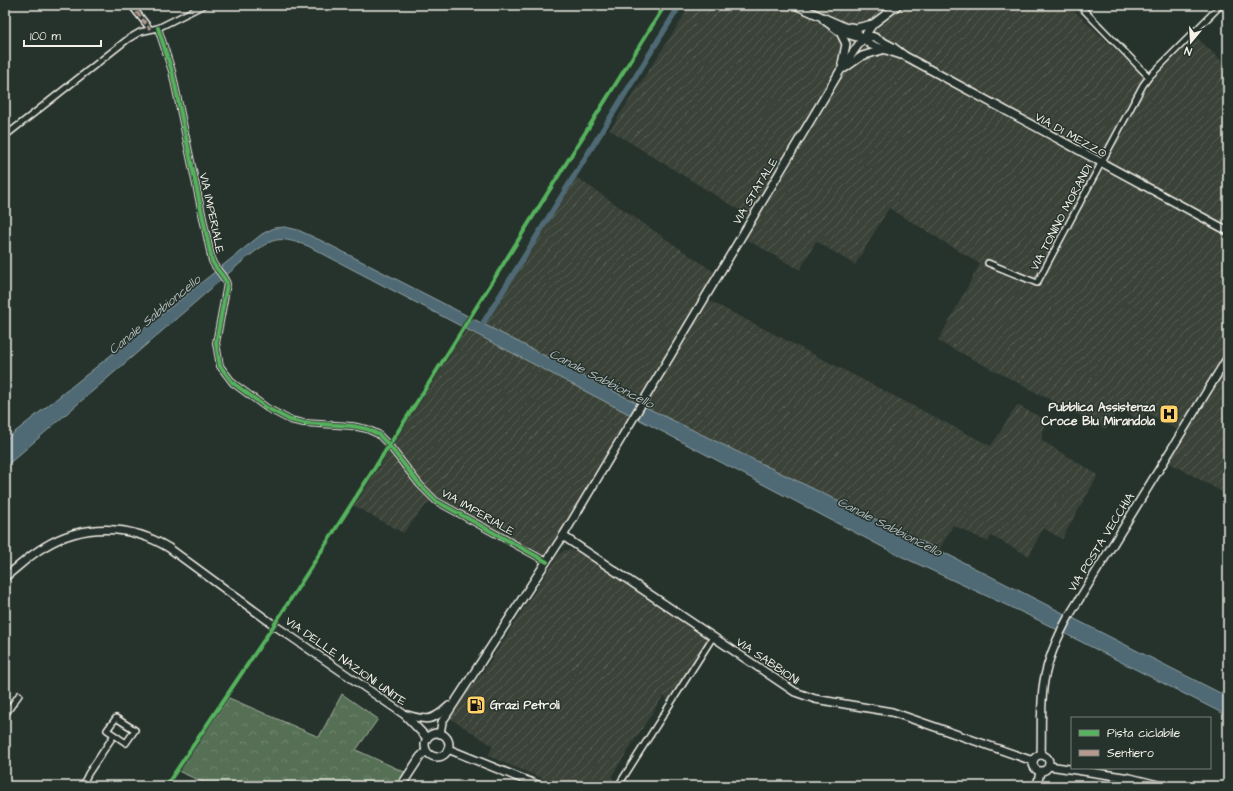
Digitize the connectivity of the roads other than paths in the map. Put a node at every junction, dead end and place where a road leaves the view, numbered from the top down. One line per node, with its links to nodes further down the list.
1 (131, 5): 9 (street)
2 (204, 5): 8 (street)
3 (795, 5): 10 (street)
4 (898, 5): 7 (street, VIA STATALE)
5 (1079, 5): 16 (street)
6 (1220, 5): 16 (street, VIA TONINO MORANDI)
7 (873, 24): 10 (street); 11 (street); 12 (street, VIA STATALE)
8 (158, 28): 9 (street); 23 (street, VIA IMPERIALE)
9 (150, 29): 17 (street)
10 (843, 29): 12 (street); 15 (street)
11 (874, 37): 12 (street); 14 (street)
12 (863, 39): 13 (street); 15 (street, VIA STATALE)
13 (882, 50): 14 (street); 15 (street)
14 (905, 56): 18 (street, VIA DI MEZZO)
15 (840, 71): 22 (street, VIA STATALE)
16 (1149, 76): 18 (street, VIA TONINO MORANDI)
17 (5, 136)
18 (1101, 164): 19 (street, VIA DI MEZZO); 20 (street, VIA TONINO MORANDI)
19 (1228, 232)
20 (988, 263)
21 (1228, 357): 35 (street, VIA POSTA VECCHIA)
22 (563, 536): 23 (street, VIA STATALE); 25 (street, VIA SABBIONI)
23 (547, 562): 26 (street, VIA STATALE)
24 (5, 577): 29 (street, VIA DELLE NAZIONI UNITE)
25 (713, 637): 36 (street, VIA SABBIONI); 42 (street)
26 (460, 694): 29 (street, VIA DELLE NAZIONI UNITE); 30 (street)
27 (19, 695): 28 (street)
28 (5, 715)
29 (405, 715): 32 (street, VIA DELLE NAZIONI UNITE)
30 (440, 734): 32 (street); 33 (street)
31 (114, 735): 31 (street); 39 (street)
32 (427, 738): 34 (street)
33 (448, 749): 34 (street); 41 (street)
34 (426, 751): 40 (street)
35 (1041, 755): 36 (street); 37 (street)
36 (1033, 761): 38 (street)
37 (1049, 766): 38 (street); 44 (street)
38 (1040, 772): 43 (street)
39 (82, 786)
40 (401, 786)
41 (540, 786)
42 (618, 786)
43 (1037, 786)
44 (1162, 786)

